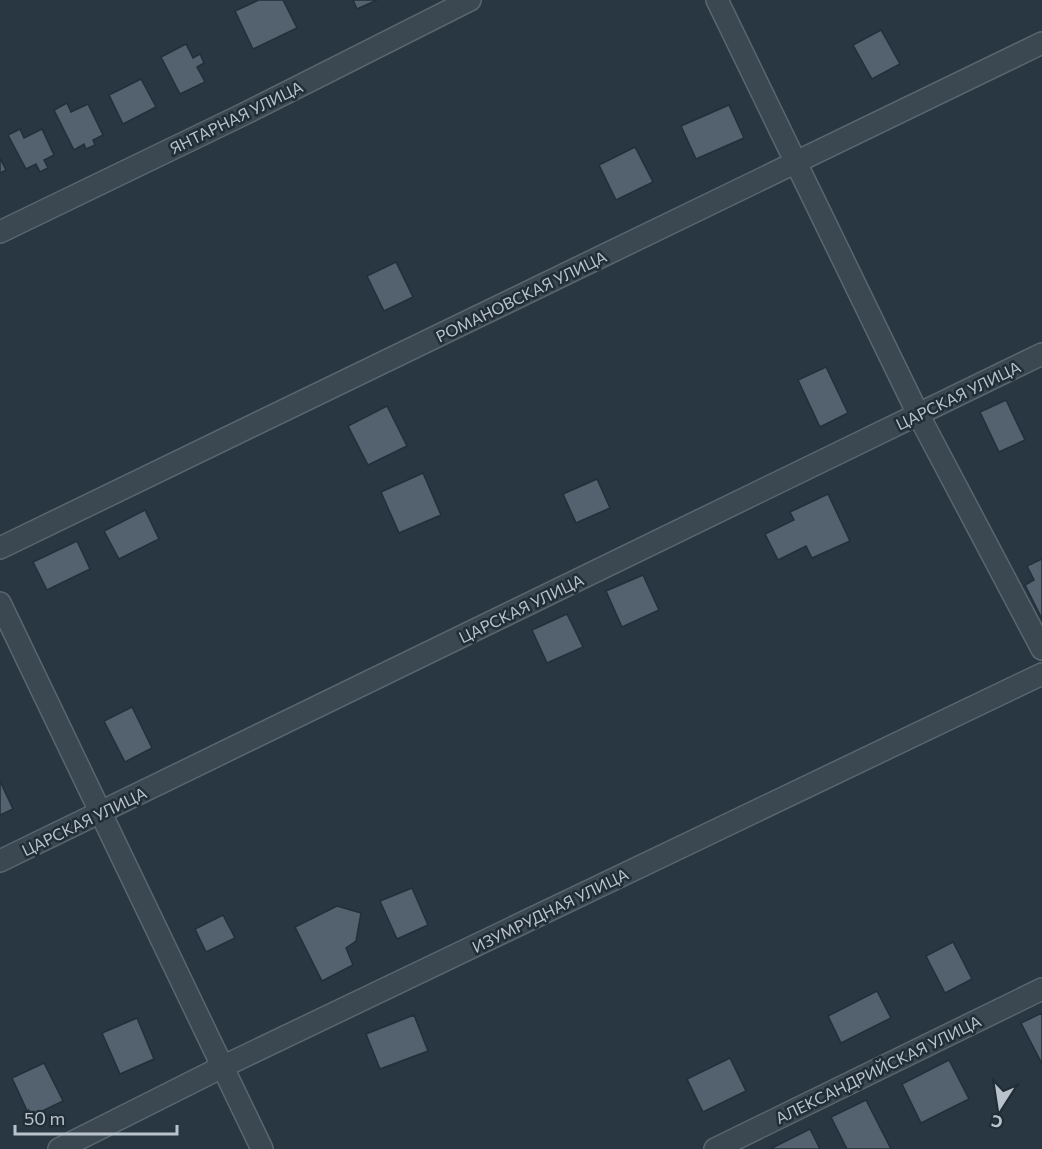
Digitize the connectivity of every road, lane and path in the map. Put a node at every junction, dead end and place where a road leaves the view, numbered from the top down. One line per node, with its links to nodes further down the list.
1 (470, 0): 5 (street, ЯНТАРНАЯ УЛИЦА)
2 (717, 0): 4 (street)
3 (1042, 43): 4 (street, РОМАНОВСКАЯ УЛИЦА)
4 (796, 162): 7 (street); 8 (street, РОМАНОВСКАЯ УЛИЦА)
5 (0, 232)
6 (1042, 354): 7 (street, ЦАРСКАЯ УЛИЦА)
7 (918, 414): 10 (street); 12 (street, ЦАРСКАЯ УЛИЦА)
8 (0, 548)
9 (0, 603): 12 (street)
10 (1042, 649)
11 (1042, 674): 15 (street, ИЗУМРУДНАЯ УЛИЦА)
12 (100, 813): 13 (street, ЦАРСКАЯ УЛИЦА); 15 (street)
13 (0, 861)
14 (1042, 989): 18 (street, АЛЕКСАНДРИЙСКАЯ УЛИЦА)
15 (222, 1067): 16 (street, ИЗУМРУДНАЯ УЛИЦА); 17 (street)
16 (58, 1149)
17 (262, 1149)
18 (715, 1149)

